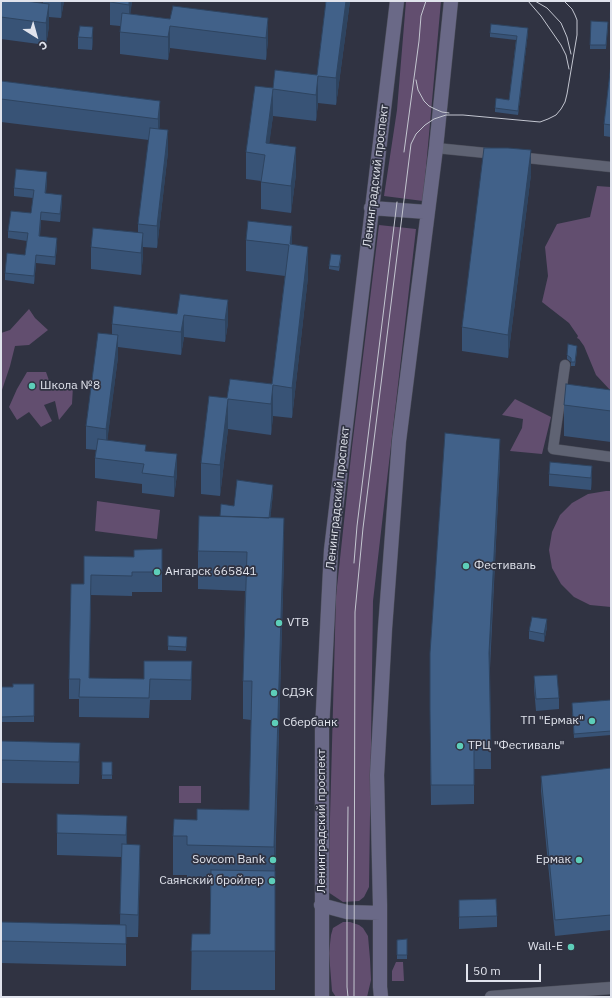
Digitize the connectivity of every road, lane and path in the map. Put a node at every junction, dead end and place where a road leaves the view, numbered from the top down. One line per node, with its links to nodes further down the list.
1 (397, 1): 5 (main road, Ленинградский проспект)
2 (450, 1): 3 (main road)
3 (436, 148): 4 (street); 6 (main road)
4 (611, 167)
5 (371, 208): 6 (main road); 9 (main road, Ленинградский проспект)
6 (427, 212): 10 (main road)
7 (565, 365): 8 (street)
8 (611, 457)
9 (321, 905): 10 (main road); 12 (main road, Ленинградский проспект)
10 (380, 913): 13 (main road)
11 (611, 988): 14 (street)
12 (322, 997)
13 (381, 997)
14 (490, 997)

